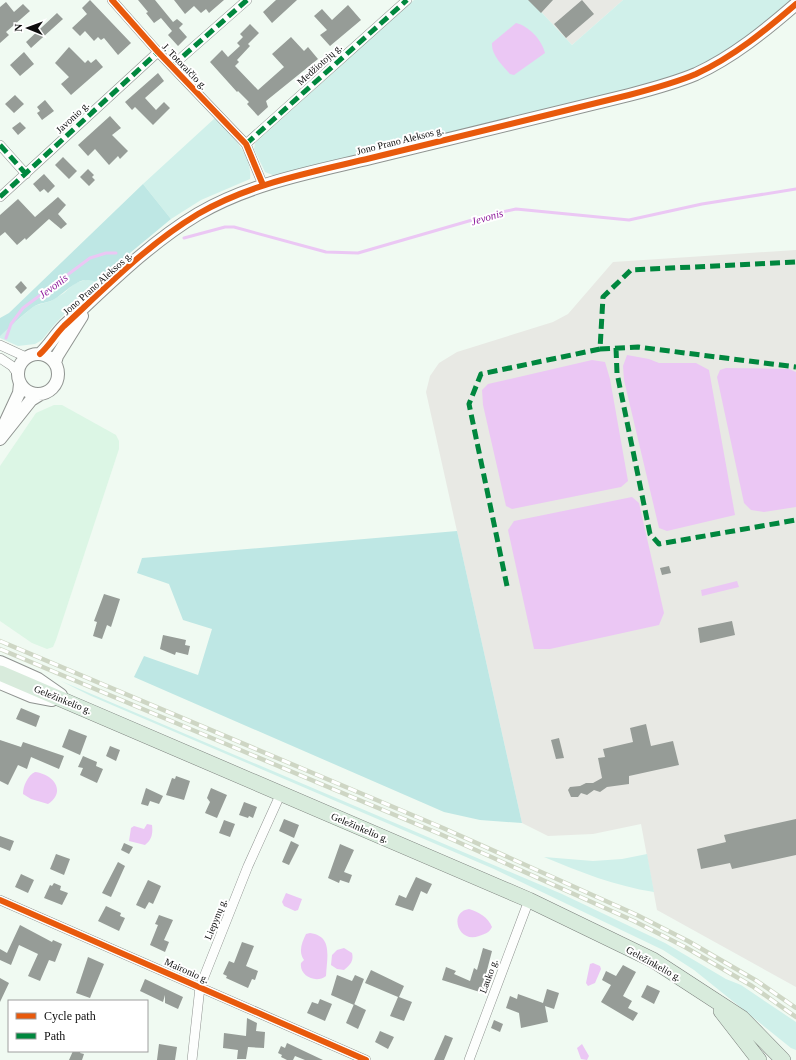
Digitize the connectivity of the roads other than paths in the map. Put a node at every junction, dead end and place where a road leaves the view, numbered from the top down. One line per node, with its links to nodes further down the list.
1 (112, 0): 5 (street, J. Totoraičio g.)
2 (247, 0): 6 (street)
3 (407, 0): 7 (street, Medžiotojų g.)
4 (796, 4): 10 (street, Jono Prano Aleksos g.)
5 (158, 52): 6 (street, J. Totoraičio g.); 9 (street, Javonio g.)
6 (172, 66): 7 (street, J. Totoraičio g.)
7 (246, 144): 10 (street)
8 (0, 145): 9 (street)
9 (26, 174): 11 (street, Javonio g.)
10 (263, 185): 12 (street, Jono Prano Aleksos g.)
11 (0, 197)
12 (92, 300): 14 (street, Jono Prano Aleksos g.); 17 (street, Jono Prano Aleksos g.)
13 (0, 345): 15 (street)
14 (40, 354): 15 (street); 17 (street)
15 (26, 357): 18 (street)
16 (0, 358): 18 (street)
17 (55, 363): 19 (street)
18 (19, 379): 19 (street); 20 (street)
19 (39, 395): 21 (street)
20 (0, 434)
21 (0, 439)
22 (0, 662): 25 (street)
23 (0, 673): 25 (main road, Geležinkelio g.)
24 (0, 683): 25 (street)
25 (73, 703): 26 (main road, Geležinkelio g.)
26 (280, 793): 28 (main road, Geležinkelio g.); 29 (street, Liepynų g.)
27 (0, 900): 29 (street, Maironio g.)
28 (529, 900): 30 (main road, Geležinkelio g.); 34 (street, Lauko g.)
29 (200, 987): 32 (street, Liepynų g.); 33 (street, Maironio g.)
30 (737, 1021): 31 (main road); 35 (main road, Geležinkelio g.); 36 (main road, Geležinkelio g.); 37 (main road, Geležinkelio g.)
31 (796, 1057)
32 (192, 1060)
33 (366, 1060)
34 (469, 1060)
35 (759, 1060)
36 (768, 1060)
37 (783, 1060)

